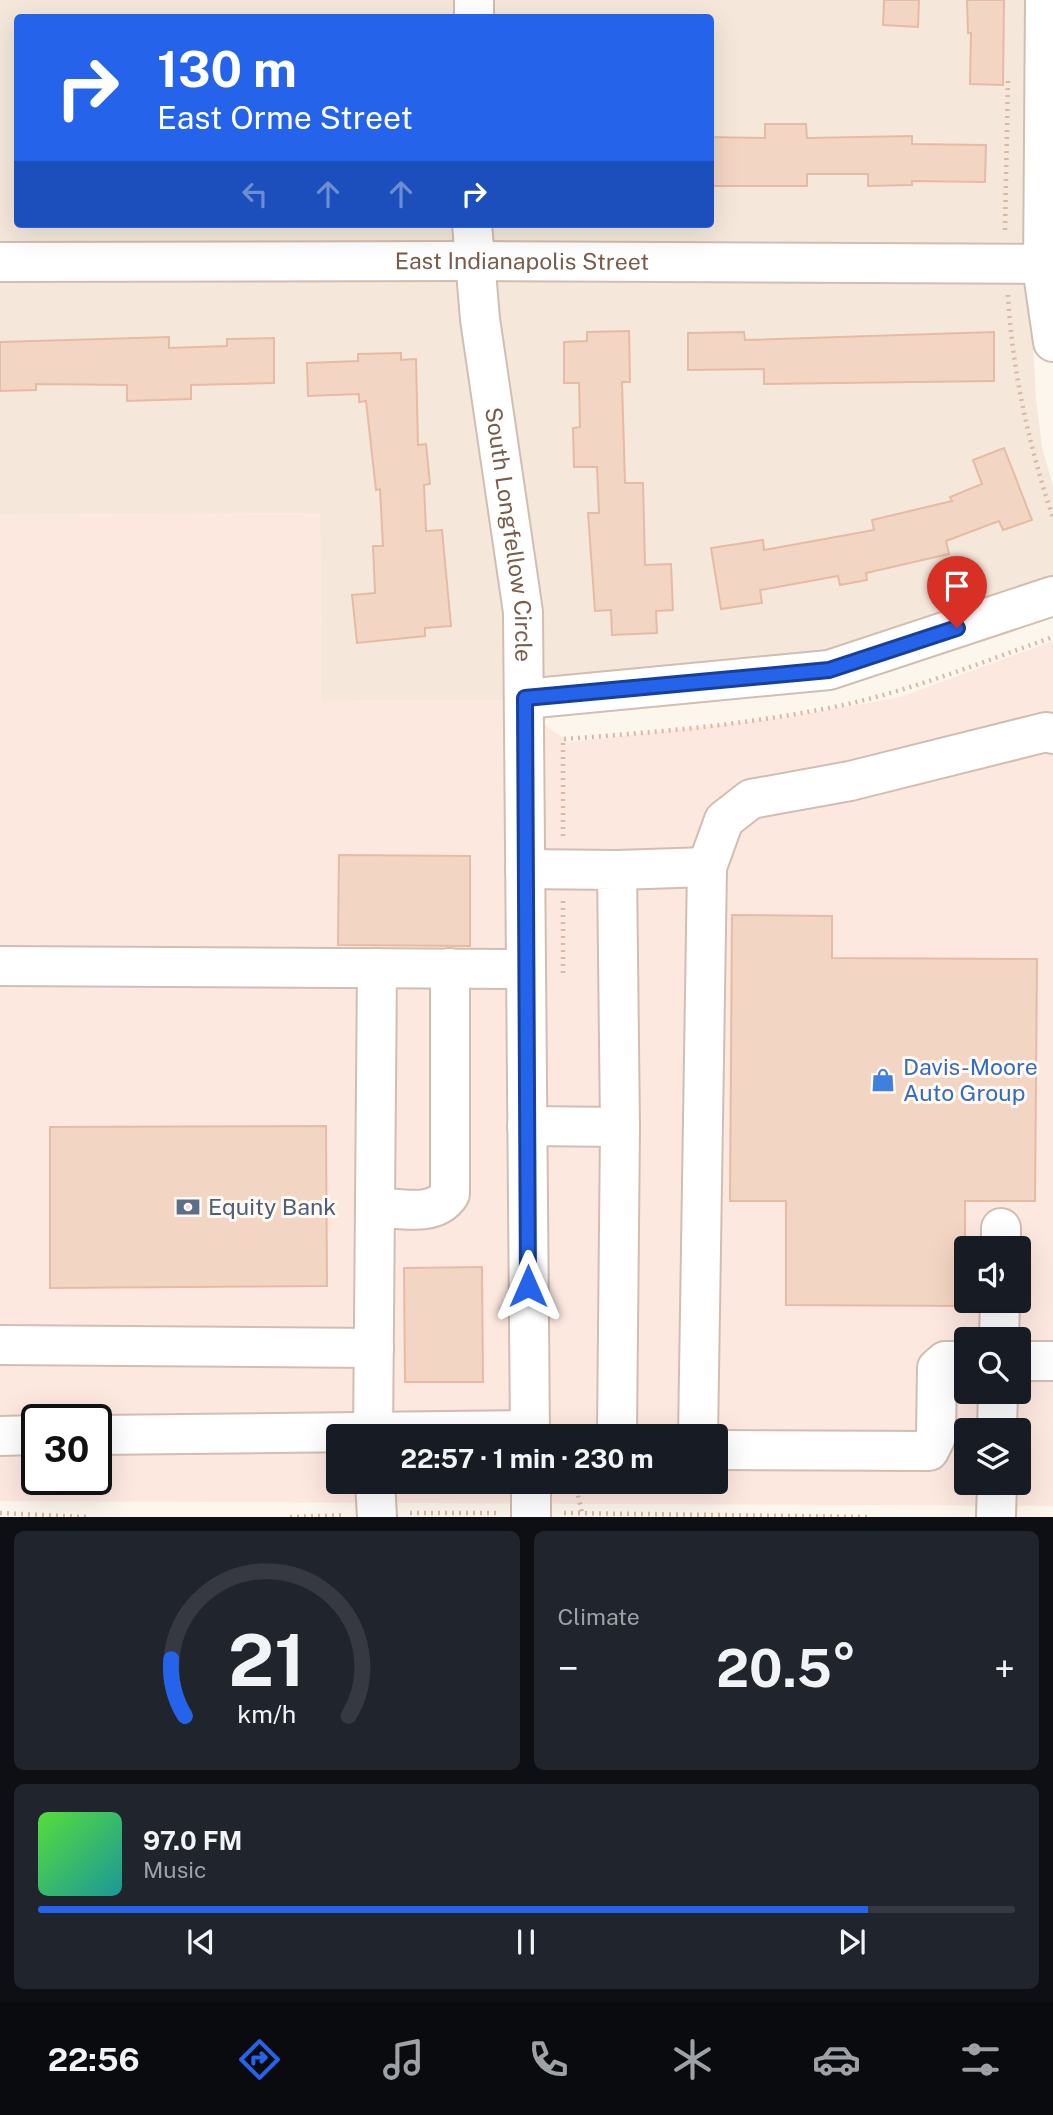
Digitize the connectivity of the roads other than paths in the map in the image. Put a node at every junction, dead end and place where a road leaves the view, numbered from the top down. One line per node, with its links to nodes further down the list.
1 (1045, 0): 4 (street)
2 (473, 242): 3 (street, East Indianapolis Street); 4 (street, East Indianapolis Street); 7 (street, South Longfellow Circle)
3 (0, 262)
4 (1043, 264): 5 (street)
5 (1053, 342)
6 (1053, 596): 7 (street)
7 (525, 698): 10 (street, South Longfellow Circle)
8 (1053, 734): 9 (street)
9 (707, 867): 11 (street); 27 (street)
10 (525, 870): 11 (street); 15 (street, South Longfellow Circle)
11 (617, 870): 17 (street)
12 (0, 966): 13 (street)
13 (377, 968): 14 (street); 18 (street)
14 (450, 968): 15 (street); 18 (street)
15 (525, 969): 16 (street, South Longfellow Circle)
16 (527, 1126): 17 (street); 25 (street, South Longfellow Circle)
17 (620, 1127): 26 (street)
18 (375, 1207): 20 (street)
19 (0, 1345): 20 (street)
20 (374, 1348): 24 (street)
21 (954, 1361): 32 (street)
22 (1031, 1361): 23 (street)
23 (1053, 1361)
24 (373, 1424)
25 (530, 1424)
26 (617, 1424)
27 (698, 1424)
28 (21, 1435): 31 (street)
29 (112, 1435): 30 (street)
30 (326, 1435)
31 (0, 1436)
32 (728, 1450)
33 (996, 1495): 34 (street)
34 (996, 1517)

